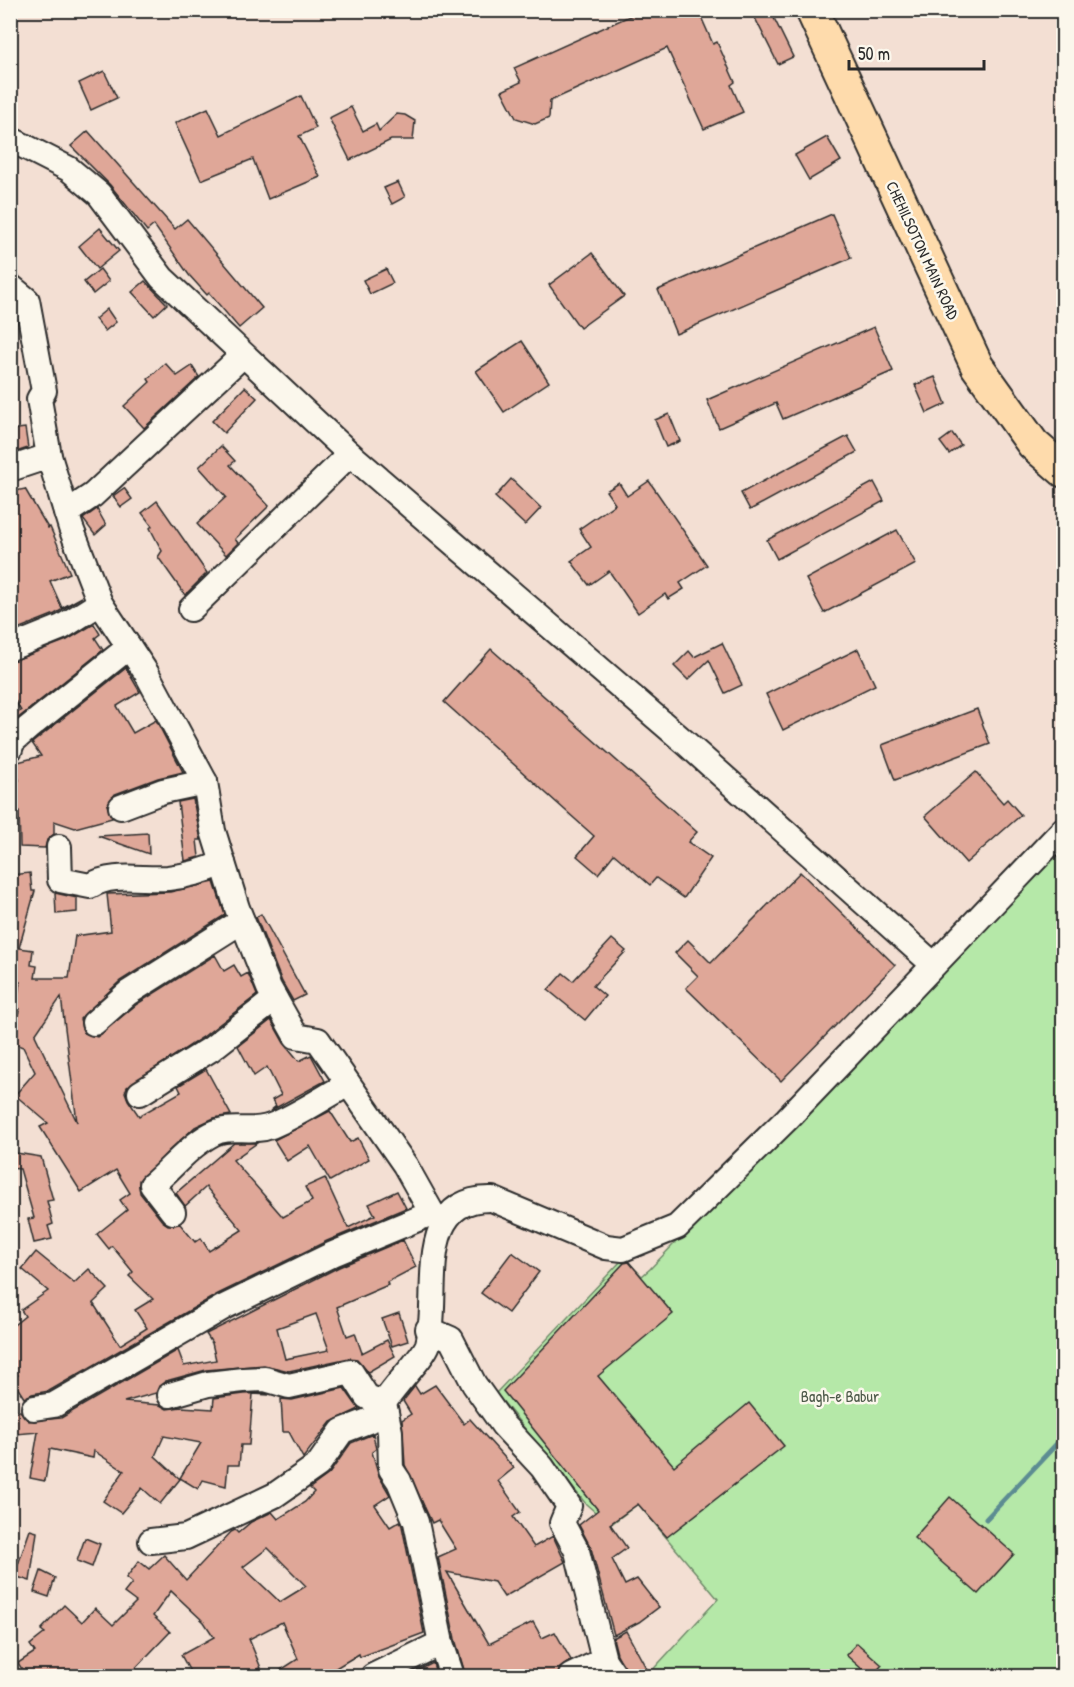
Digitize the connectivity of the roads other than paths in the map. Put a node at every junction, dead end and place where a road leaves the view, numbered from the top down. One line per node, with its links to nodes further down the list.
1 (812, 10): 10 (main road, CHEHILSOTON MAIN ROAD)
2 (835, 10): 6 (main road, CHEHILSOTON MAIN ROAD)
3 (10, 139): 5 (street)
4 (10, 286): 8 (street)
5 (243, 355): 7 (street); 11 (street)
6 (1064, 442)
7 (350, 454): 13 (street); 23 (street)
8 (49, 456): 9 (street); 11 (street)
9 (10, 470)
10 (1064, 471)
11 (66, 513): 12 (street)
12 (100, 603): 14 (street); 15 (street)
13 (191, 609)
14 (129, 647): 16 (street); 17 (street)
15 (10, 648)
16 (10, 749)
17 (205, 782): 18 (street); 21 (street)
18 (121, 807)
19 (1064, 829): 23 (street)
20 (59, 848): 21 (street)
21 (223, 863): 22 (street)
22 (242, 921): 24 (street); 25 (street)
23 (933, 964): 29 (street)
24 (275, 999): 26 (street); 27 (street)
25 (94, 1023)
26 (348, 1084): 28 (street); 29 (street)
27 (140, 1093)
28 (173, 1212)
29 (437, 1217): 30 (street); 32 (street)
30 (428, 1329): 33 (street); 36 (street)
31 (170, 1395): 33 (street)
32 (34, 1408)
33 (385, 1408): 34 (street); 35 (street)
34 (151, 1541)
35 (441, 1642): 37 (street); 38 (street)
36 (609, 1668): 39 (street)
37 (373, 1677)
38 (453, 1677)
39 (572, 1677)

